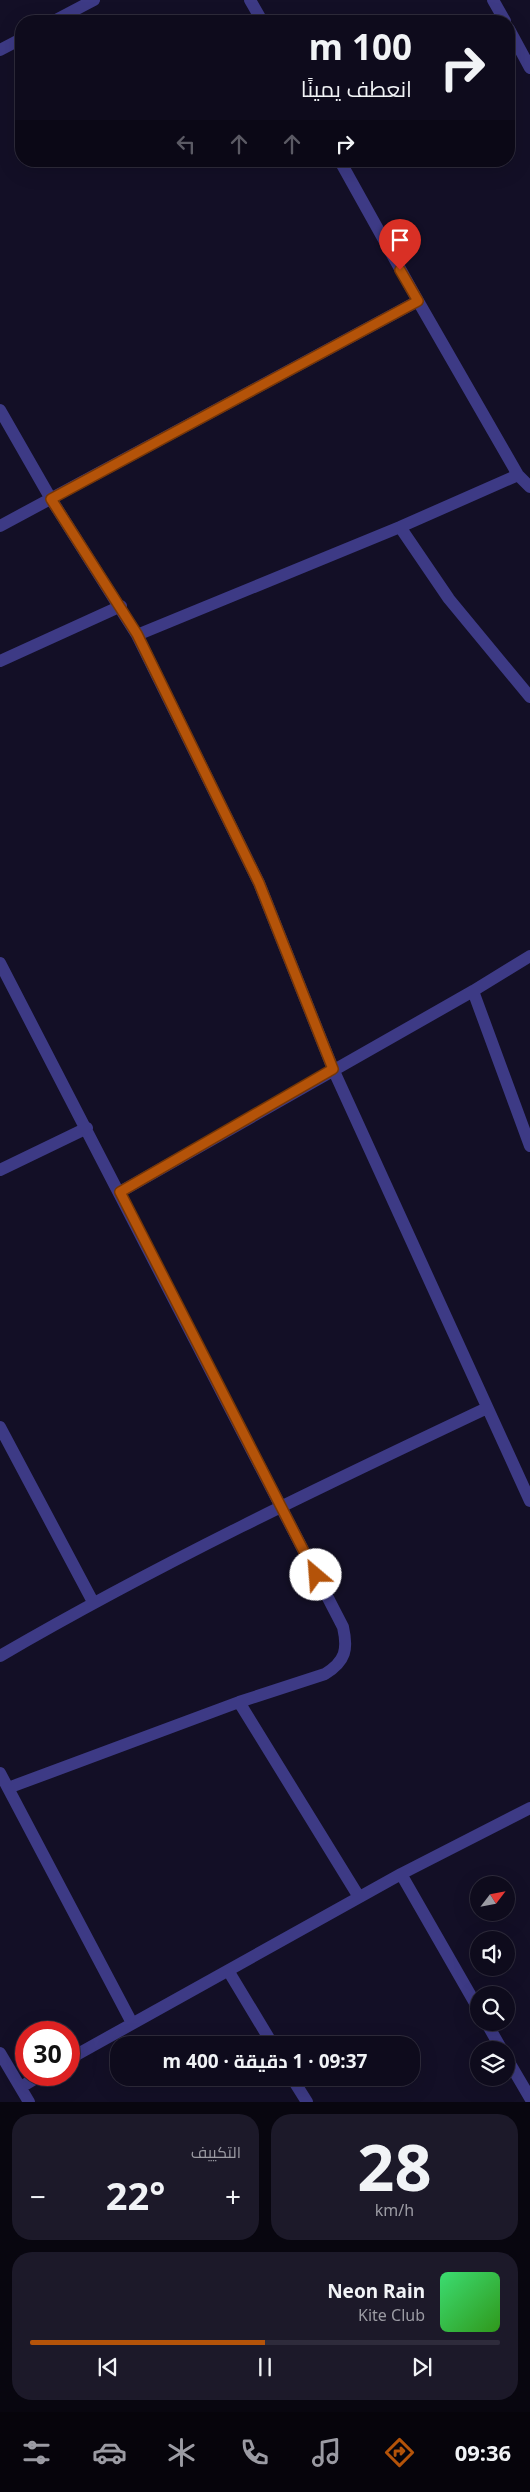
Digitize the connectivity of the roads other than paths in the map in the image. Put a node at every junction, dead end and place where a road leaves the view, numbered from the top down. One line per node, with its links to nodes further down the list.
1 (94, 0): 4 (street)
2 (250, 0): 5 (street)
3 (493, 0): 6 (street)
4 (65, 15)
5 (259, 15)
6 (502, 15)
7 (515, 39): 10 (street)
8 (15, 42): 9 (street)
9 (0, 50)
10 (530, 68)
11 (343, 167): 12 (street)
12 (418, 301): 14 (street); 16 (street)
13 (0, 410): 16 (street)
14 (518, 475): 15 (street); 18 (street)
15 (530, 487)
16 (51, 499): 17 (street); 19 (street)
17 (0, 526)
18 (400, 527): 20 (street); 22 (street)
19 (121, 606): 20 (street); 21 (street)
20 (137, 634): 26 (street)
21 (0, 661)
22 (530, 697)
23 (530, 956): 25 (street)
24 (0, 963): 27 (street)
25 (473, 991): 26 (street); 28 (street)
26 (333, 1069): 30 (street); 31 (street)
27 (87, 1128): 29 (street); 30 (street)
28 (530, 1146)
29 (0, 1170)
30 (120, 1192): 34 (street)
31 (487, 1408): 33 (street); 34 (street)
32 (0, 1427): 35 (street)
33 (530, 1501)
34 (281, 1505): 35 (street); 37 (street)
35 (94, 1602): 36 (street)
36 (0, 1656)
37 (239, 1702): 39 (street); 42 (street)
38 (0, 1773): 39 (street)
39 (8, 1788): 45 (street)
40 (530, 1808): 41 (street)
41 (401, 1874): 42 (street); 44 (street)
42 (359, 1898): 43 (street)
43 (229, 1972): 45 (street); 46 (street)
44 (470, 1994)
45 (132, 2023): 48 (street)
46 (268, 2036)
47 (0, 2053): 51 (street)
48 (80, 2053)
49 (515, 2072): 52 (street)
50 (297, 2086): 54 (street)
51 (21, 2087): 53 (street)
52 (530, 2098)
53 (29, 2102)
54 (307, 2102)

